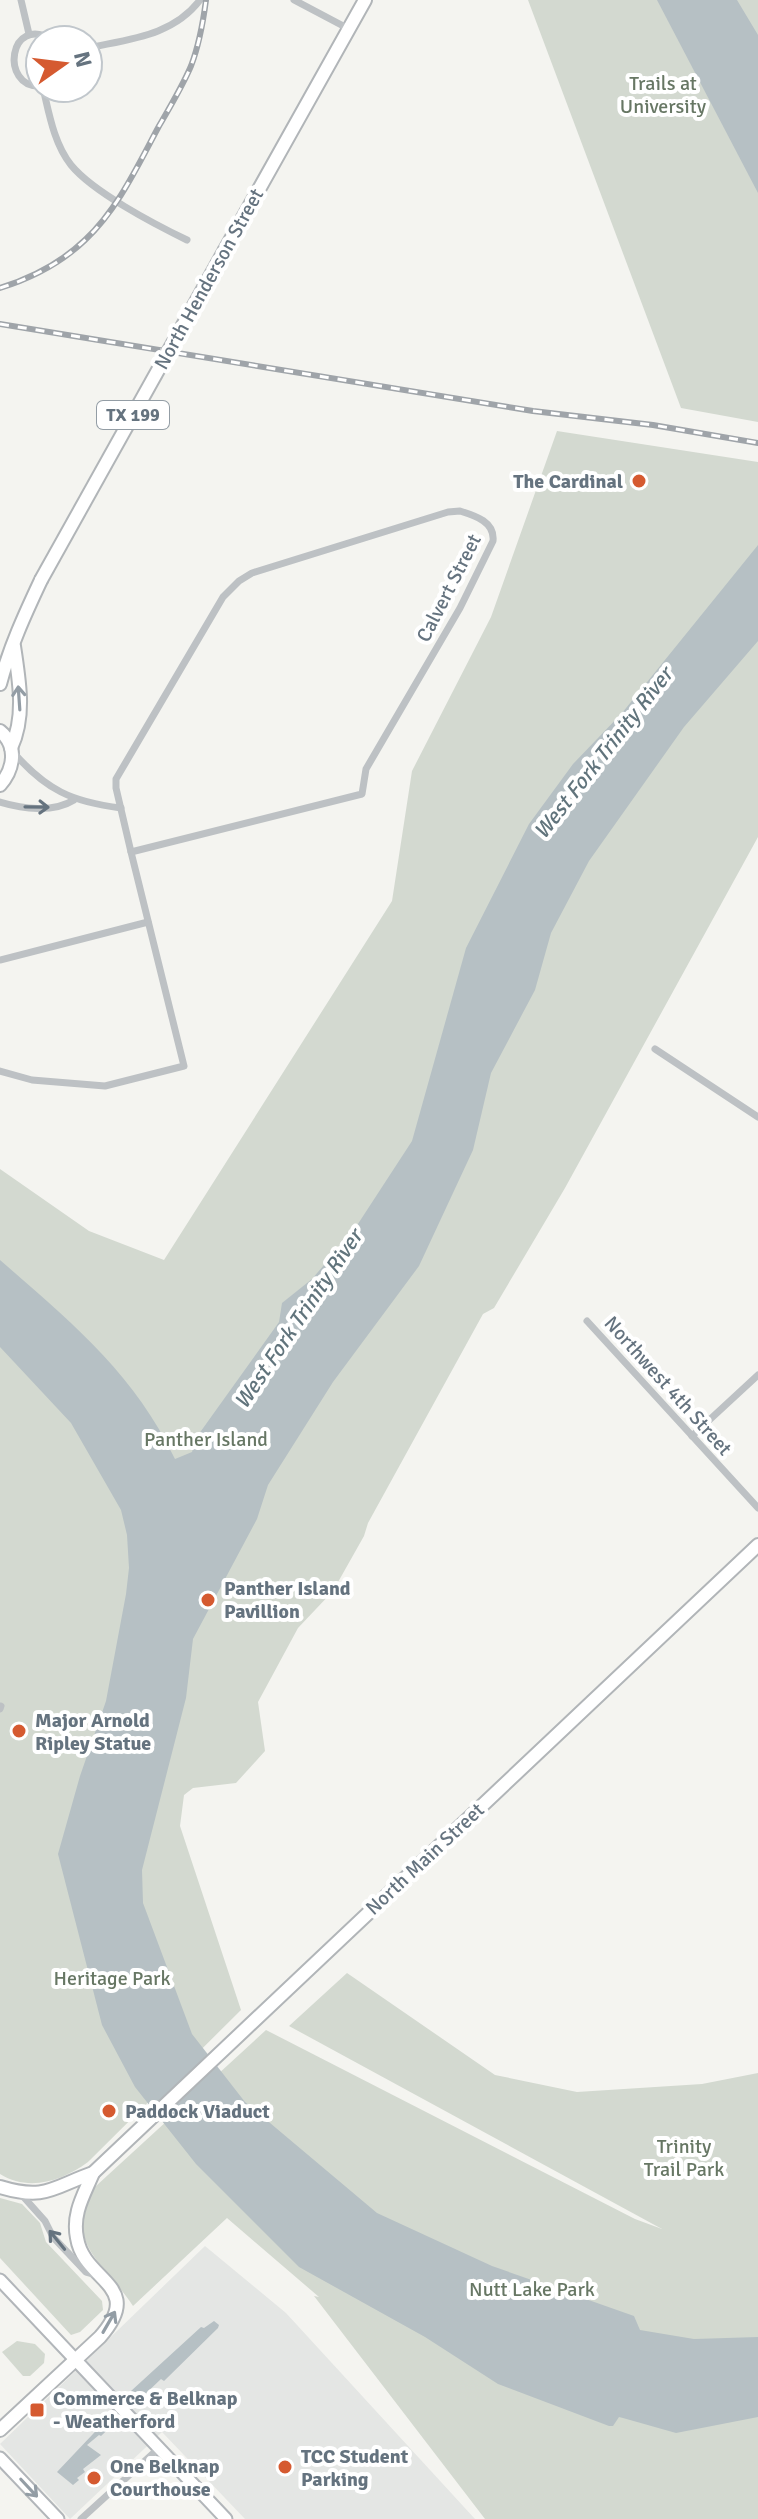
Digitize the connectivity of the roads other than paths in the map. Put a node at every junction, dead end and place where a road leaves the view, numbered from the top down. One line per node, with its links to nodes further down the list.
1 (21, 0): 5 (street)
2 (198, 0): 8 (street)
3 (294, 0): 6 (street)
4 (365, 0): 6 (main road, North Henderson Street / TX 199)
5 (27, 24)
6 (349, 29): 12 (main road, North Henderson Street / TX 199, bridge)
7 (24, 38): 9 (street)
8 (104, 44)
9 (24, 83)
10 (47, 104): 11 (street)
11 (187, 240)
12 (14, 646): 13 (main road, North Henderson Street); 15 (main road, North Henderson Street, one-way to 12)
13 (0, 684)
14 (0, 731): 15 (main road)
15 (12, 750): 16 (main road, North Henderson Street); 17 (street)
16 (0, 785)
17 (74, 800): 18 (street, one-way to 17); 19 (street)
18 (0, 802)
19 (121, 808): 20 (street, Calvert Street); 20 (street, Calvert Street)
20 (131, 852): 21 (street, Calvert Street)
21 (148, 922): 22 (street); 24 (street, Calvert Street)
22 (0, 960)
23 (655, 1049): 25 (street)
24 (0, 1071)
25 (758, 1117)
26 (587, 1321): 28 (street, Northwest 4th Street)
27 (758, 1375): 28 (street)
28 (692, 1436): 29 (street, Northwest 4th Street)
29 (758, 1508)
30 (758, 1545): 31 (main road, North Main Street)
31 (94, 2172): 33 (main road); 34 (main road)
32 (0, 2187): 33 (main road)
33 (20, 2192): 34 (street, one-way to 33)
34 (103, 2277): 36 (main road, one-way to 34)
35 (0, 2280): 36 (main road)
36 (75, 2360): 37 (main road); 38 (main road)
37 (0, 2430)
38 (159, 2448): 41 (street); 42 (main road)
39 (0, 2458): 40 (main road, one-way to 40)
40 (58, 2519)
41 (81, 2519)
42 (226, 2519)

